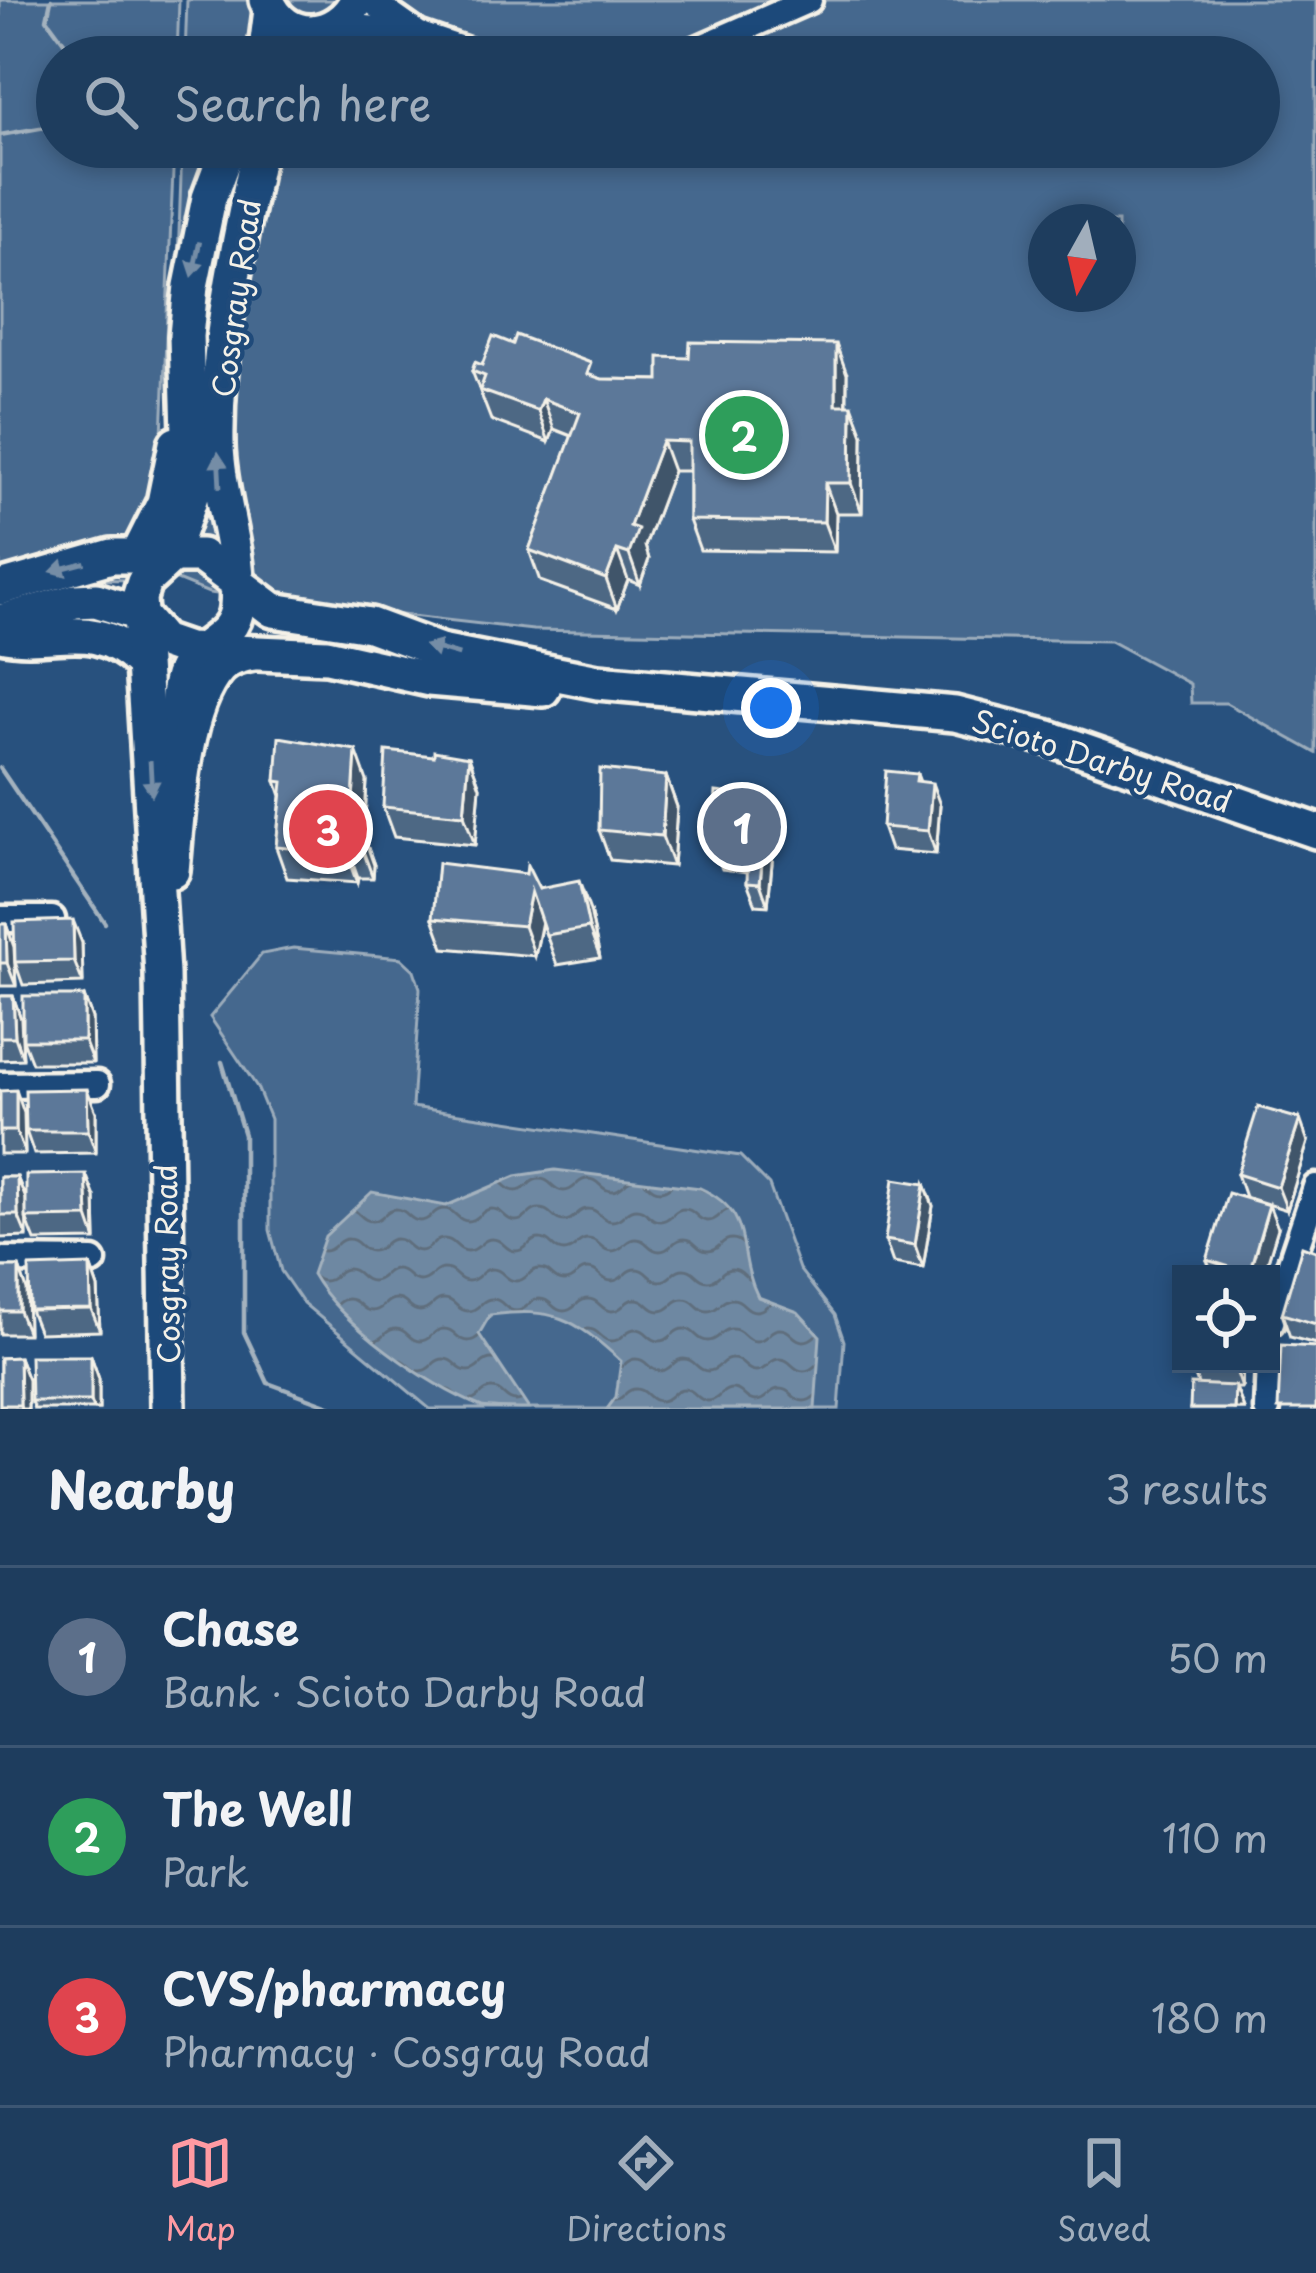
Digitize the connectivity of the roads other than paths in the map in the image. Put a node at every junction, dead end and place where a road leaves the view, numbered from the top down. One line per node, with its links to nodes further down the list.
1 (370, 0): 5 (street)
2 (809, 0): 8 (street)
3 (269, 5): 4 (main road); 6 (main road)
4 (322, 29): 5 (street)
5 (418, 34): 7 (street)
6 (267, 36)
7 (424, 36)
8 (727, 36)
9 (220, 168): 11 (main road, Cosgray Road, one-way to 11)
10 (255, 168): 12 (main road, Cosgray Road, one-way to 10)
11 (154, 556): 12 (main road, Scioto Darby Road); 13 (main road, Scioto Darby Road, one-way to 13); 14 (main road, Cosgray Road)
12 (235, 586): 17 (main road, Cosgray Road); 20 (main road, Scioto Darby Road, one-way to 12)
13 (0, 588)
14 (139, 614): 15 (main road, Scioto Darby Road); 17 (main road, Scioto Darby Road); 19 (main road, Cosgray Road)
15 (0, 622)
16 (0, 634): 19 (main road)
17 (204, 648): 18 (main road, Scioto Darby Road); 21 (main road, Cosgray Road)
18 (267, 650): 20 (main road, Scioto Darby Road); 21 (main road, Cosgray Road)
19 (140, 662): 25 (main road, Cosgray Road, one-way to 25)
20 (598, 682): 22 (main road, Scioto Darby Road)
21 (181, 785): 25 (main road, Cosgray Road)
22 (1316, 830)
23 (0, 919): 24 (street)
24 (52, 919)
25 (162, 974): 33 (main road, Cosgray Road)
26 (97, 1084): 27 (street)
27 (0, 1085)
28 (1316, 1187): 31 (street)
29 (0, 1260): 30 (street)
30 (93, 1261)
31 (1280, 1295)
32 (1269, 1373): 34 (street)
33 (168, 1409)
34 (1267, 1409)

